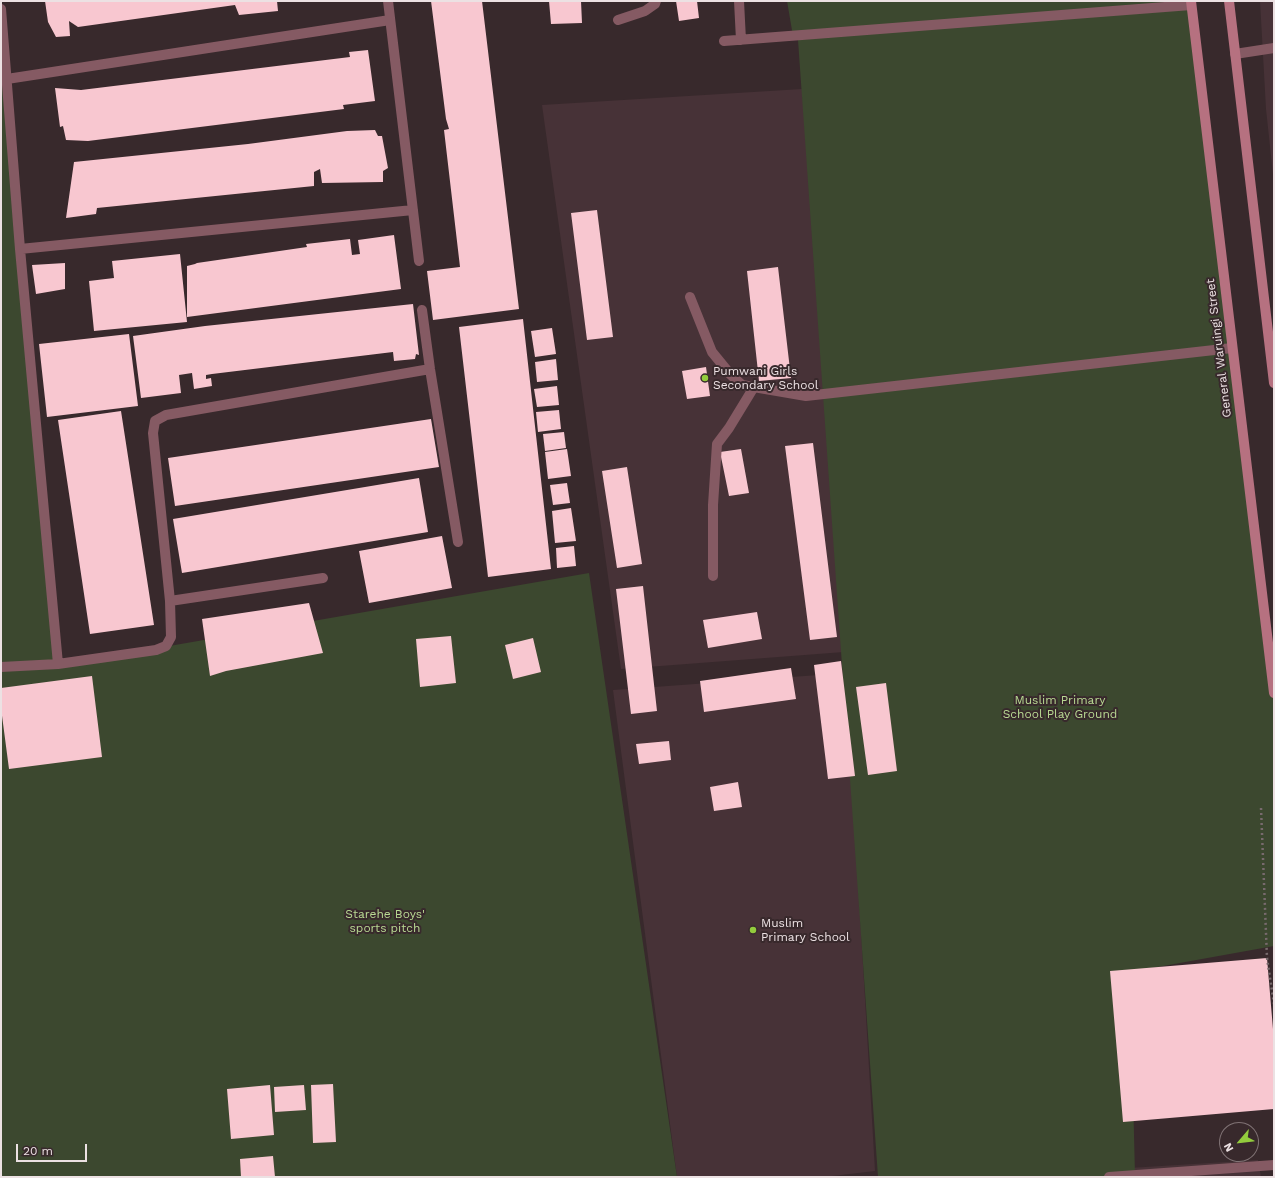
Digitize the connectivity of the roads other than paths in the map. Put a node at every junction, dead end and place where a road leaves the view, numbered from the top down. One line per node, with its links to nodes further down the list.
1 (388, 1): 8 (lane)
2 (656, 1): 9 (lane)
3 (739, 1): 10 (lane)
4 (1229, 1): 13 (main road)
5 (1191, 3): 6 (lane); 20 (main road, General Waruingi Street)
6 (1174, 4): 10 (lane)
7 (1, 9): 14 (lane)
8 (390, 20): 14 (lane); 15 (lane)
9 (618, 20)
10 (741, 40): 11 (lane)
11 (724, 41)
12 (1274, 48): 13 (lane)
13 (1235, 54): 22 (main road)
14 (7, 79): 16 (lane)
15 (413, 210): 16 (lane); 17 (lane)
16 (20, 249): 28 (lane)
17 (419, 261)
18 (690, 297): 23 (lane)
19 (422, 310): 21 (lane)
20 (1232, 348): 23 (lane); 30 (main road, General Waruingi Street)
21 (430, 369): 24 (lane); 27 (lane)
22 (1274, 383)
23 (754, 387): 25 (lane)
24 (458, 542)
25 (713, 576)
26 (323, 578): 27 (lane)
27 (170, 601): 28 (lane)
28 (58, 664): 29 (lane)
29 (1, 667)
30 (1274, 693)
31 (1274, 1165): 32 (lane)
32 (1109, 1177)

